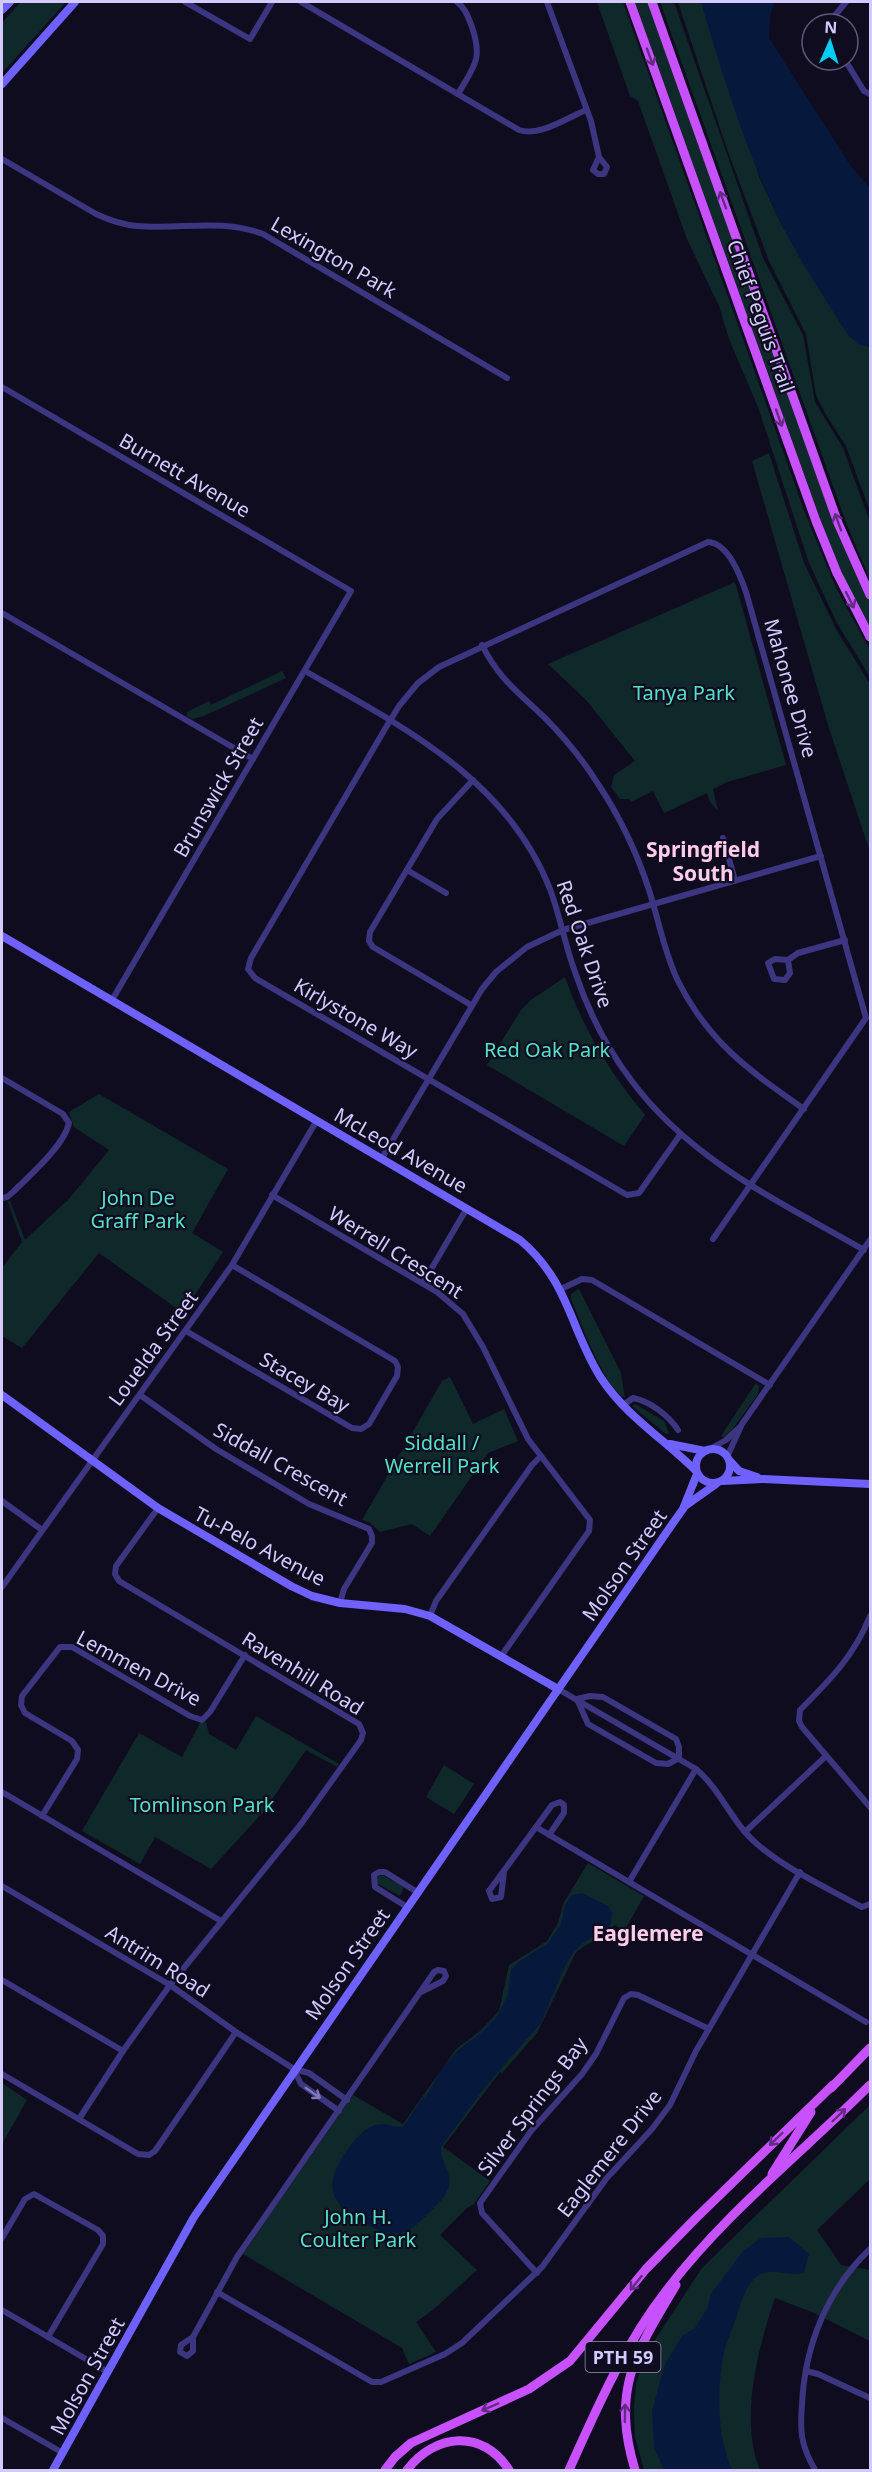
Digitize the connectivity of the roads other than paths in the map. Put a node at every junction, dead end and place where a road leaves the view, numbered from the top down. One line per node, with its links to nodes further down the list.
1 (10, 2): 10 (street)
2 (75, 2): 12 (street)
3 (185, 2): 4 (street)
4 (272, 2)
5 (301, 2): 13 (street)
6 (458, 2): 13 (street)
7 (547, 2): 15 (street)
8 (630, 2): 23 (main road, Chief Peguis Trail, one-way to 23)
9 (652, 2): 21 (main road, Chief Peguis Trail, one-way to 9)
10 (2, 10)
11 (852, 72): 14 (street)
12 (2, 84)
13 (458, 94): 15 (street)
14 (870, 94)
15 (586, 110): 16 (street)
16 (599, 157)
17 (2, 159): 18 (street, Lexington Park)
18 (507, 378)
19 (2, 387): 20 (street, Burnett Avenue)
20 (351, 591): 25 (street, Brunswick Street)
21 (870, 595)
22 (2, 613): 27 (street)
23 (870, 637)
24 (482, 645): 26 (street, Mahonee Drive); 30 (street, Mahonee Drive); 34 (street)
25 (305, 671): 26 (street, Red Oak Drive); 27 (street, Brunswick Street)
26 (390, 720): 28 (street, Red Oak Drive); 41 (street, Kirlystone Way)
27 (253, 759): 39 (street, Brunswick Street)
28 (473, 780): 31 (street); 35 (street, Red Oak Drive)
29 (723, 837): 32 (street)
30 (821, 856): 32 (street); 37 (street, Mahonee Drive)
31 (407, 870): 33 (street); 40 (street)
32 (735, 880): 34 (street)
33 (446, 893)
34 (653, 904): 35 (street); 43 (street)
35 (563, 930): 40 (street); 45 (street, Red Oak Drive)
36 (2, 936): 39 (street, McLeod Avenue)
37 (845, 940): 38 (street); 43 (street, Mahonee Drive)
38 (788, 960)
39 (112, 1000): 44 (street, McLeod Avenue)
40 (471, 1005): 41 (street)
41 (429, 1079): 45 (street, Kirlystone Way); 46 (street)
42 (2, 1080): 49 (street)
43 (804, 1109): 47 (street, Mahonee Drive)
44 (317, 1120): 46 (street, McLeod Avenue); 48 (street, Louelda Street)
45 (680, 1135): 47 (street, Red Oak Drive)
46 (382, 1158): 50 (street, McLeod Avenue)
47 (750, 1185): 51 (street, Mahonee Drive); 53 (street, Red Oak Drive)
48 (272, 1196): 54 (street, Louelda Street); 55 (street, Werrell Crescent)
49 (2, 1198)
50 (467, 1208): 55 (street); 56 (street, McLeod Avenue)
51 (713, 1239)
52 (870, 1240): 53 (street)
53 (864, 1250): 58 (street)
54 (232, 1265): 57 (street, Louelda Street); 57 (street, Stacey Bay)
55 (423, 1283): 66 (street, Werrell Crescent)
56 (561, 1289): 58 (street); 61 (street, McLeod Avenue)
57 (186, 1331): 60 (street, Louelda Street)
58 (770, 1385): 62 (street)
59 (2, 1395): 68 (street, Tu-Pelo Avenue)
60 (140, 1395): 68 (street, Louelda Street); 78 (street, Siddall Crescent)
61 (622, 1406): 63 (street); 64 (street, McLeod Avenue)
62 (742, 1424): 65 (street); 67 (street)
63 (678, 1430)
64 (667, 1443): 65 (street); 69 (street, McLeod Avenue)
65 (707, 1450): 67 (street); 69 (street)
66 (541, 1456): 79 (street); 82 (street, Werrell Crescent)
67 (728, 1459): 70 (street); 71 (street)
68 (93, 1461): 74 (street, Tu-Pelo Avenue); 76 (street, Louelda Street)
69 (697, 1472): 71 (street); 75 (street, Molson Street)
70 (763, 1479): 71 (street); 72 (street)
71 (720, 1482): 75 (street, Molson Street)
72 (870, 1484)
73 (2, 1501): 76 (street)
74 (158, 1508): 78 (street, Tu-Pelo Avenue); 81 (street, Ravenhill Road)
75 (683, 1509): 83 (street, Molson Street)
76 (42, 1530): 77 (street, Louelda Street)
77 (2, 1587)
78 (340, 1603): 79 (street, Tu-Pelo Avenue)
79 (430, 1616): 82 (street, Tu-Pelo Avenue)
80 (870, 1616): 85 (street)
81 (245, 1655): 90 (street, Lemmen Drive); 101 (street, Ravenhill Road)
82 (502, 1655): 83 (street, Tu-Pelo Avenue)
83 (558, 1689): 84 (street); 98 (street, Molson Street)
84 (577, 1700): 86 (street); 86 (street); 86 (street)
85 (826, 1756): 89 (street); 92 (street)
86 (679, 1758): 87 (street)
87 (696, 1769): 92 (street); 96 (street)
88 (2, 1792): 90 (street)
89 (870, 1808)
90 (42, 1816): 101 (street)
91 (536, 1827): 93 (street); 93 (street); 94 (street)
92 (745, 1832): 95 (street)
93 (549, 1835): 96 (street)
94 (504, 1872)
95 (800, 1872): 99 (street); 102 (street, Eaglemere Drive)
96 (629, 1882): 102 (street)
97 (2, 1886): 104 (street, Antrim Road)
98 (417, 1892): 100 (street, Molson Street); 100 (street)
99 (870, 1904)
100 (407, 1907): 111 (street, Molson Street)
101 (221, 1921): 104 (street, Ravenhill Road)
102 (752, 1954): 106 (street); 107 (street, Eaglemere Drive)
103 (2, 1980): 110 (street)
104 (170, 1985): 108 (street, Antrim Road); 110 (street, Ravenhill Road)
105 (422, 1992): 115 (street)
106 (866, 2022)
107 (709, 2029): 122 (street, Eaglemere Drive); 122 (street, Silver Springs Bay)
108 (236, 2032): 111 (street, Antrim Road); 117 (street)
109 (870, 2048): 113 (main road, PTH 59)
110 (123, 2051): 117 (street, Ravenhill Road)
111 (294, 2068): 115 (street, Antrim Road); 116 (street, one-way to 116); 128 (street, Molson Street)
112 (2, 2074): 117 (street)
113 (833, 2085): 118 (main road, PTH 59); 133 (main road, one-way to 133)
114 (870, 2085): 118 (main road, PTH 59, one-way to 114)
115 (347, 2100): 116 (street)
116 (339, 2111): 123 (street)
117 (79, 2119)
118 (767, 2184): 121 (main road, PTH 59)
119 (2, 2238): 125 (street)
120 (870, 2249): 127 (street)
121 (696, 2254): 136 (main road, PTH 59); 137 (main road, one-way to 121)
122 (537, 2273): 123 (street, Eaglemere Drive)
123 (217, 2292): 126 (street)
124 (2, 2310): 125 (street)
125 (48, 2337): 128 (street)
126 (192, 2337)
127 (806, 2371): 129 (street); 138 (street)
128 (108, 2372): 131 (street, Molson Street)
129 (870, 2398)
130 (2, 2418): 131 (street)
131 (63, 2453): 132 (street, Molson Street)
132 (55, 2470)
133 (385, 2470)
134 (407, 2470): 135 (main road)
135 (509, 2470)
136 (569, 2470)
137 (635, 2470)
138 (815, 2470)

